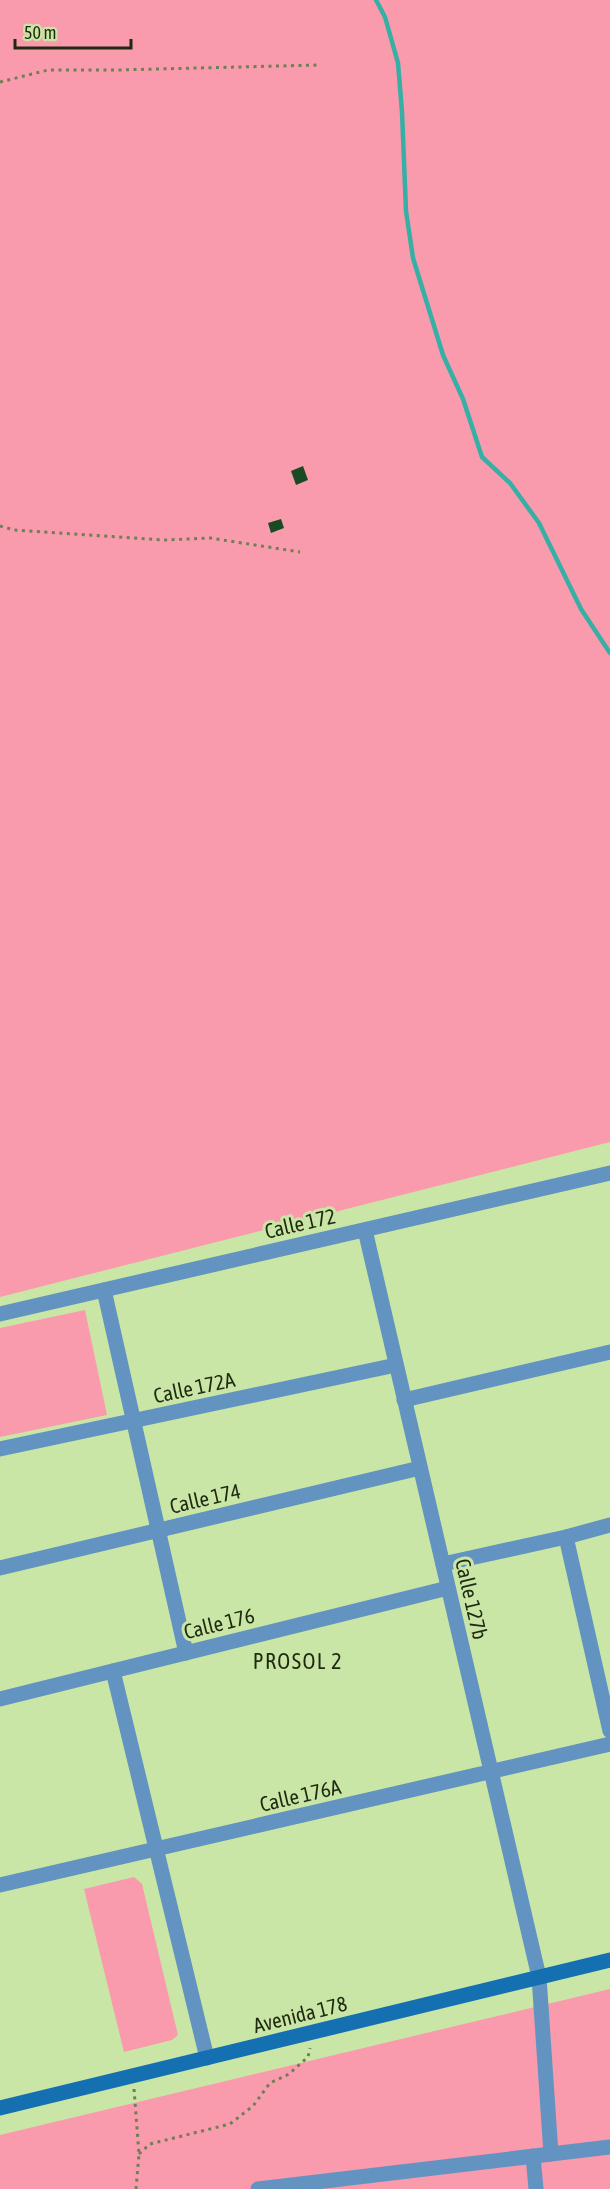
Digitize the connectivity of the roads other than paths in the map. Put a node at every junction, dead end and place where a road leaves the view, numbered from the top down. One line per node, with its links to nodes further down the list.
1 (610, 1173): 2 (street, Calle 172)
2 (364, 1230): 3 (street, Calle 172); 6 (street, Calle 127b)
3 (104, 1290): 4 (street, Calle 172); 8 (street)
4 (0, 1314)
5 (610, 1352): 7 (street)
6 (396, 1365): 7 (street, Calle 127b); 8 (street, Calle 172A)
7 (404, 1400): 10 (street, Calle 127b)
8 (134, 1421): 9 (street, Calle 172A); 12 (street)
9 (0, 1449)
10 (420, 1468): 12 (street, Calle 174); 14 (street, Calle 127b)
11 (610, 1525): 13 (street)
12 (158, 1530): 15 (street, Calle 174); 17 (street)
13 (566, 1537): 14 (street); 20 (street)
14 (443, 1564): 16 (street, Calle 127b)
15 (0, 1568)
16 (448, 1588): 17 (street, Calle 176); 22 (street, Calle 127b)
17 (186, 1653): 18 (street, Calle 176)
18 (113, 1671): 19 (street, Calle 176); 23 (street)
19 (0, 1699)
20 (610, 1731)
21 (610, 1744): 22 (street, Calle 176A)
22 (491, 1773): 23 (street, Calle 176A); 26 (street, Calle 127b)
23 (157, 1849): 24 (street, Calle 176A); 27 (street)
24 (0, 1885)
25 (610, 1960): 26 (main road, Avenida 178)
26 (539, 1977): 27 (main road, Avenida 178); 30 (street, Calle 127b)
27 (207, 2058): 28 (main road, Avenida 178)
28 (0, 2108)
29 (610, 2148): 30 (street)
30 (551, 2154): 31 (street)
31 (533, 2156): 32 (street); 34 (street)
32 (350, 2183): 33 (street)
33 (258, 2189)
34 (536, 2189)

